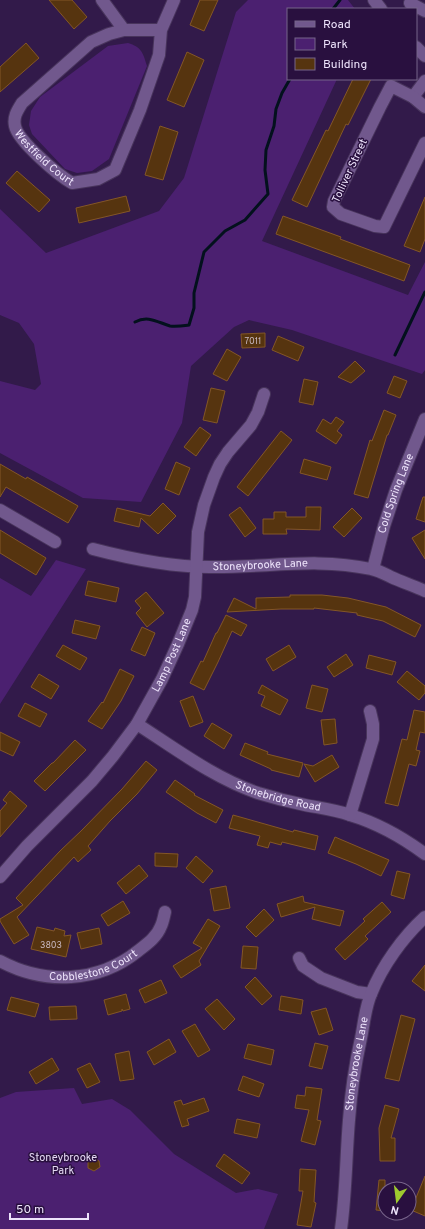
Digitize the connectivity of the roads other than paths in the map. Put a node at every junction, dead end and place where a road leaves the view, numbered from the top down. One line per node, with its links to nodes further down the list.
1 (102, 0): 7 (street)
2 (174, 0): 8 (street, Westfield Court)
3 (374, 0): 5 (street)
4 (410, 3): 6 (street)
5 (380, 8)
6 (425, 11)
7 (124, 30): 8 (street, Westfield Court); 8 (street, Westfield Court)
8 (161, 30)
9 (417, 48): 10 (street)
10 (425, 56)
11 (425, 81): 12 (street)
12 (413, 97): 13 (street, Tolliver Street); 14 (street, Tolliver Street)
13 (425, 107)
14 (425, 143)
15 (264, 394): 20 (street, Lamp Post Lane)
16 (425, 419): 21 (street, Cold Spring Lane)
17 (0, 510): 18 (street)
18 (55, 542)
19 (93, 549): 20 (street, Stoneybrooke Lane)
20 (196, 566): 21 (street, Stoneybrooke Lane); 24 (street, Lamp Post Lane)
21 (373, 569): 22 (street, Stoneybrooke Lane)
22 (425, 591)
23 (370, 712): 25 (street)
24 (137, 724): 25 (street, Stonebridge Road); 27 (street, Lamp Post Lane)
25 (350, 815): 26 (street, Stonebridge Road)
26 (425, 854)
27 (0, 877)
28 (165, 912): 31 (street, Cobblestone Court)
29 (425, 917): 32 (street, Stoneybrooke Lane)
30 (298, 958): 32 (street)
31 (0, 961)
32 (371, 994): 33 (street, Stoneybrooke Lane)
33 (341, 1229)

